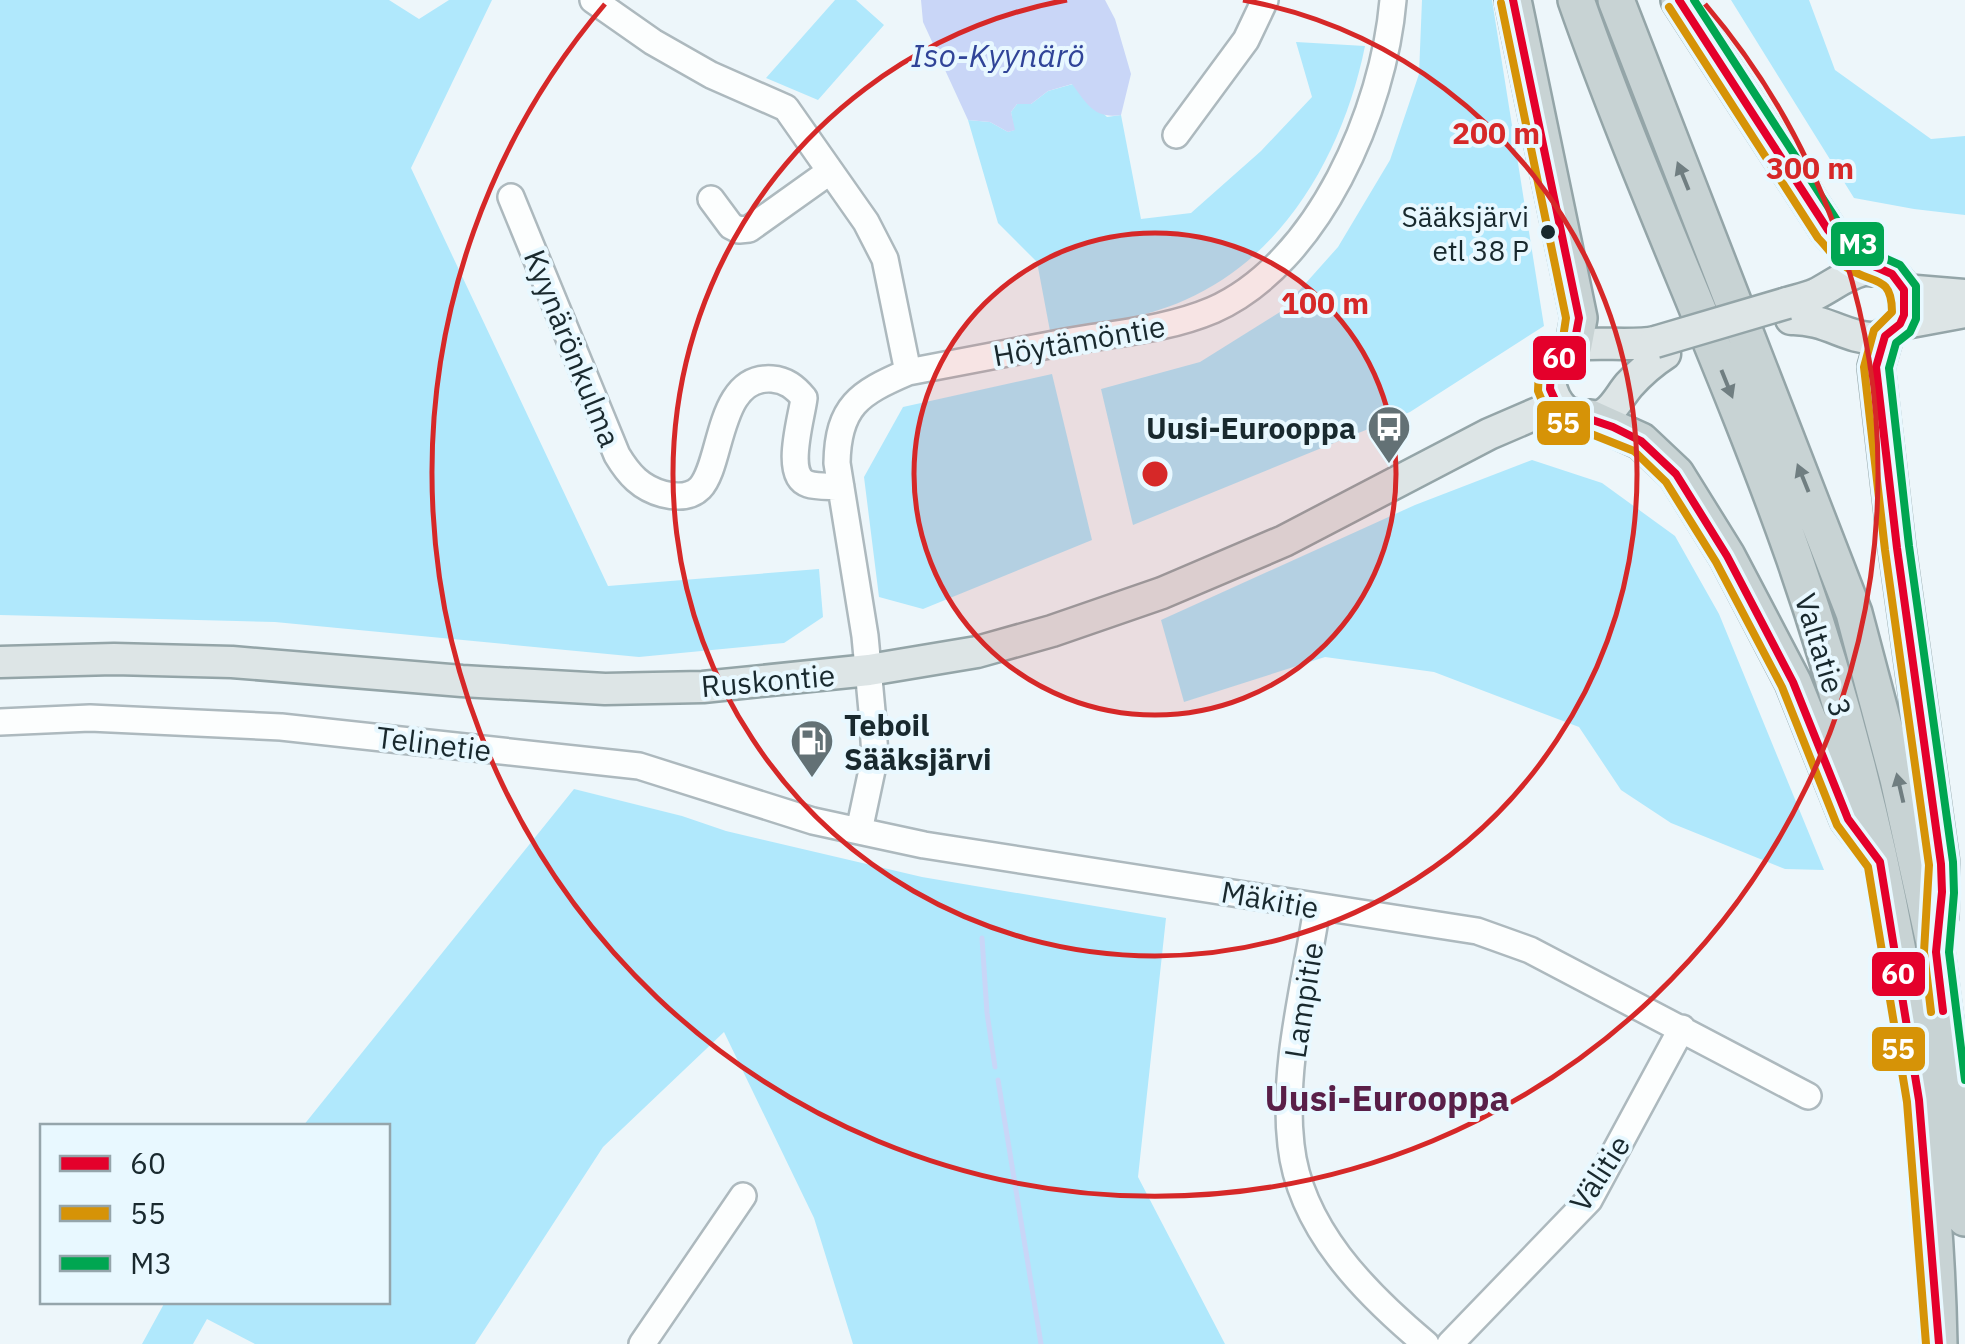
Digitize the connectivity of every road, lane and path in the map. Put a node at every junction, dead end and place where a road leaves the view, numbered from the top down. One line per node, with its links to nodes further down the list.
1 (592, 0): 9 (street)
2 (1264, 0): 8 (street)
3 (1393, 0): 20 (street, Höytämöntie)
4 (1513, 0): 19 (highway)
5 (1576, 0): 28 (highway, Valtatie 3, one-way to 28)
6 (1616, 0): 30 (highway, Valtatie 3, one-way to 6)
7 (1679, 0): 12 (highway)
8 (1176, 135)
9 (828, 172): 11 (street); 20 (street)
10 (511, 197): 23 (street, Kyynärönkulma)
11 (710, 199)
12 (1872, 268): 13 (main road); 15 (main road)
13 (1904, 290): 14 (main road); 17 (main road)
14 (1965, 294)
15 (1789, 311): 17 (main road); 18 (main road, bridge)
16 (1965, 312): 17 (main road)
17 (1892, 330): 30 (highway)
18 (1660, 348): 19 (main road); 21 (main road)
19 (1562, 358): 21 (main road); 22 (main road, Ruskontie)
20 (908, 372): 23 (street, Höytämöntie)
21 (1582, 416): 22 (main road, Ruskontie); 28 (highway)
22 (1490, 434): 25 (main road, Ruskontie)
23 (841, 487): 25 (street, Höytämöntie)
24 (0, 662): 25 (main road, Ruskontie)
25 (869, 670): 27 (street)
26 (0, 722): 27 (street, Telinetie)
27 (859, 831): 29 (street, Mäkitie)
28 (1880, 862): 38 (highway, Valtatie 3)
29 (1317, 908): 31 (street, Mäkitie); 36 (street, Lampitie)
30 (1936, 952): 34 (highway, Valtatie 3)
31 (1682, 1028): 32 (street, Mäkitie); 37 (street, Välitie)
32 (1808, 1096)
33 (742, 1196): 35 (street)
34 (1965, 1218)
35 (642, 1344)
36 (1426, 1344)
37 (1450, 1344)
38 (1939, 1344)

